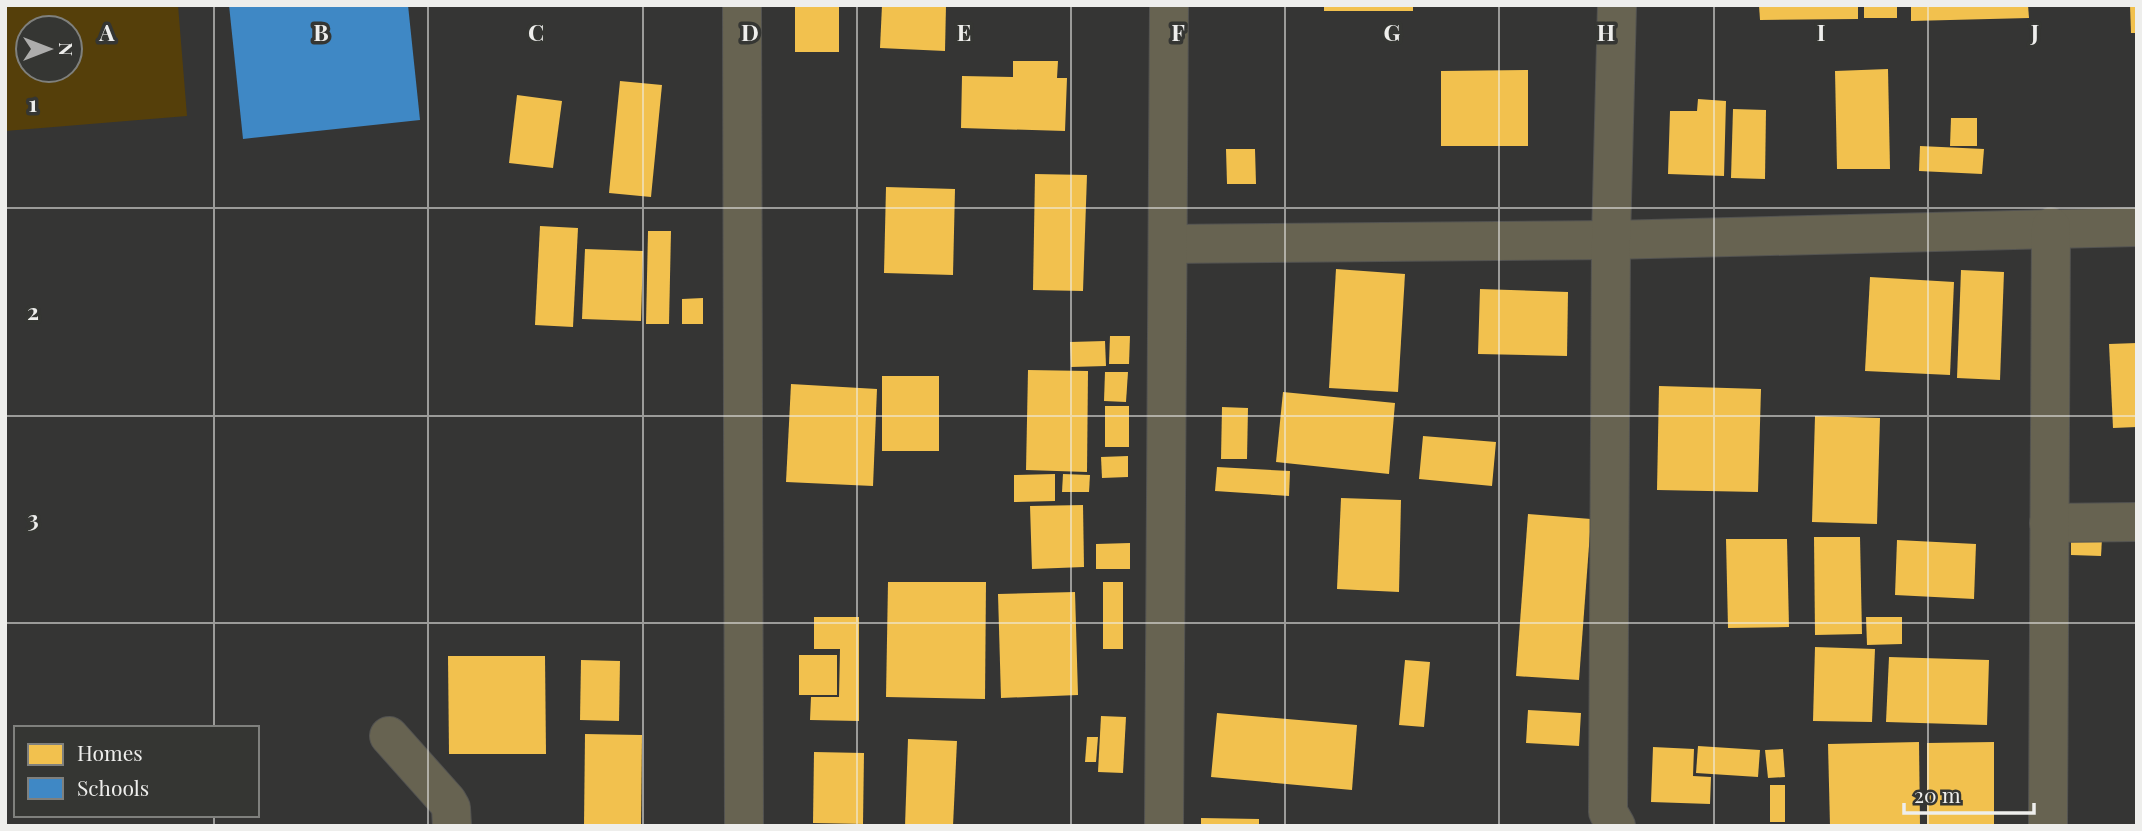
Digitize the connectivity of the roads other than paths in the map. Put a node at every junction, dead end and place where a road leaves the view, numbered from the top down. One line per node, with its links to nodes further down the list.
1 (742, 5): 12 (street)
2 (1169, 5): 7 (street)
3 (1617, 5): 6 (street)
4 (2052, 227): 5 (street); 6 (street); 9 (street)
5 (2137, 227)
6 (1611, 240): 7 (street); 14 (street)
7 (1168, 244): 13 (street)
8 (2137, 522): 9 (street)
9 (2049, 523): 15 (street)
10 (389, 736): 11 (street)
11 (452, 826)
12 (744, 826)
13 (1164, 826)
14 (1616, 826)
15 (2048, 826)

